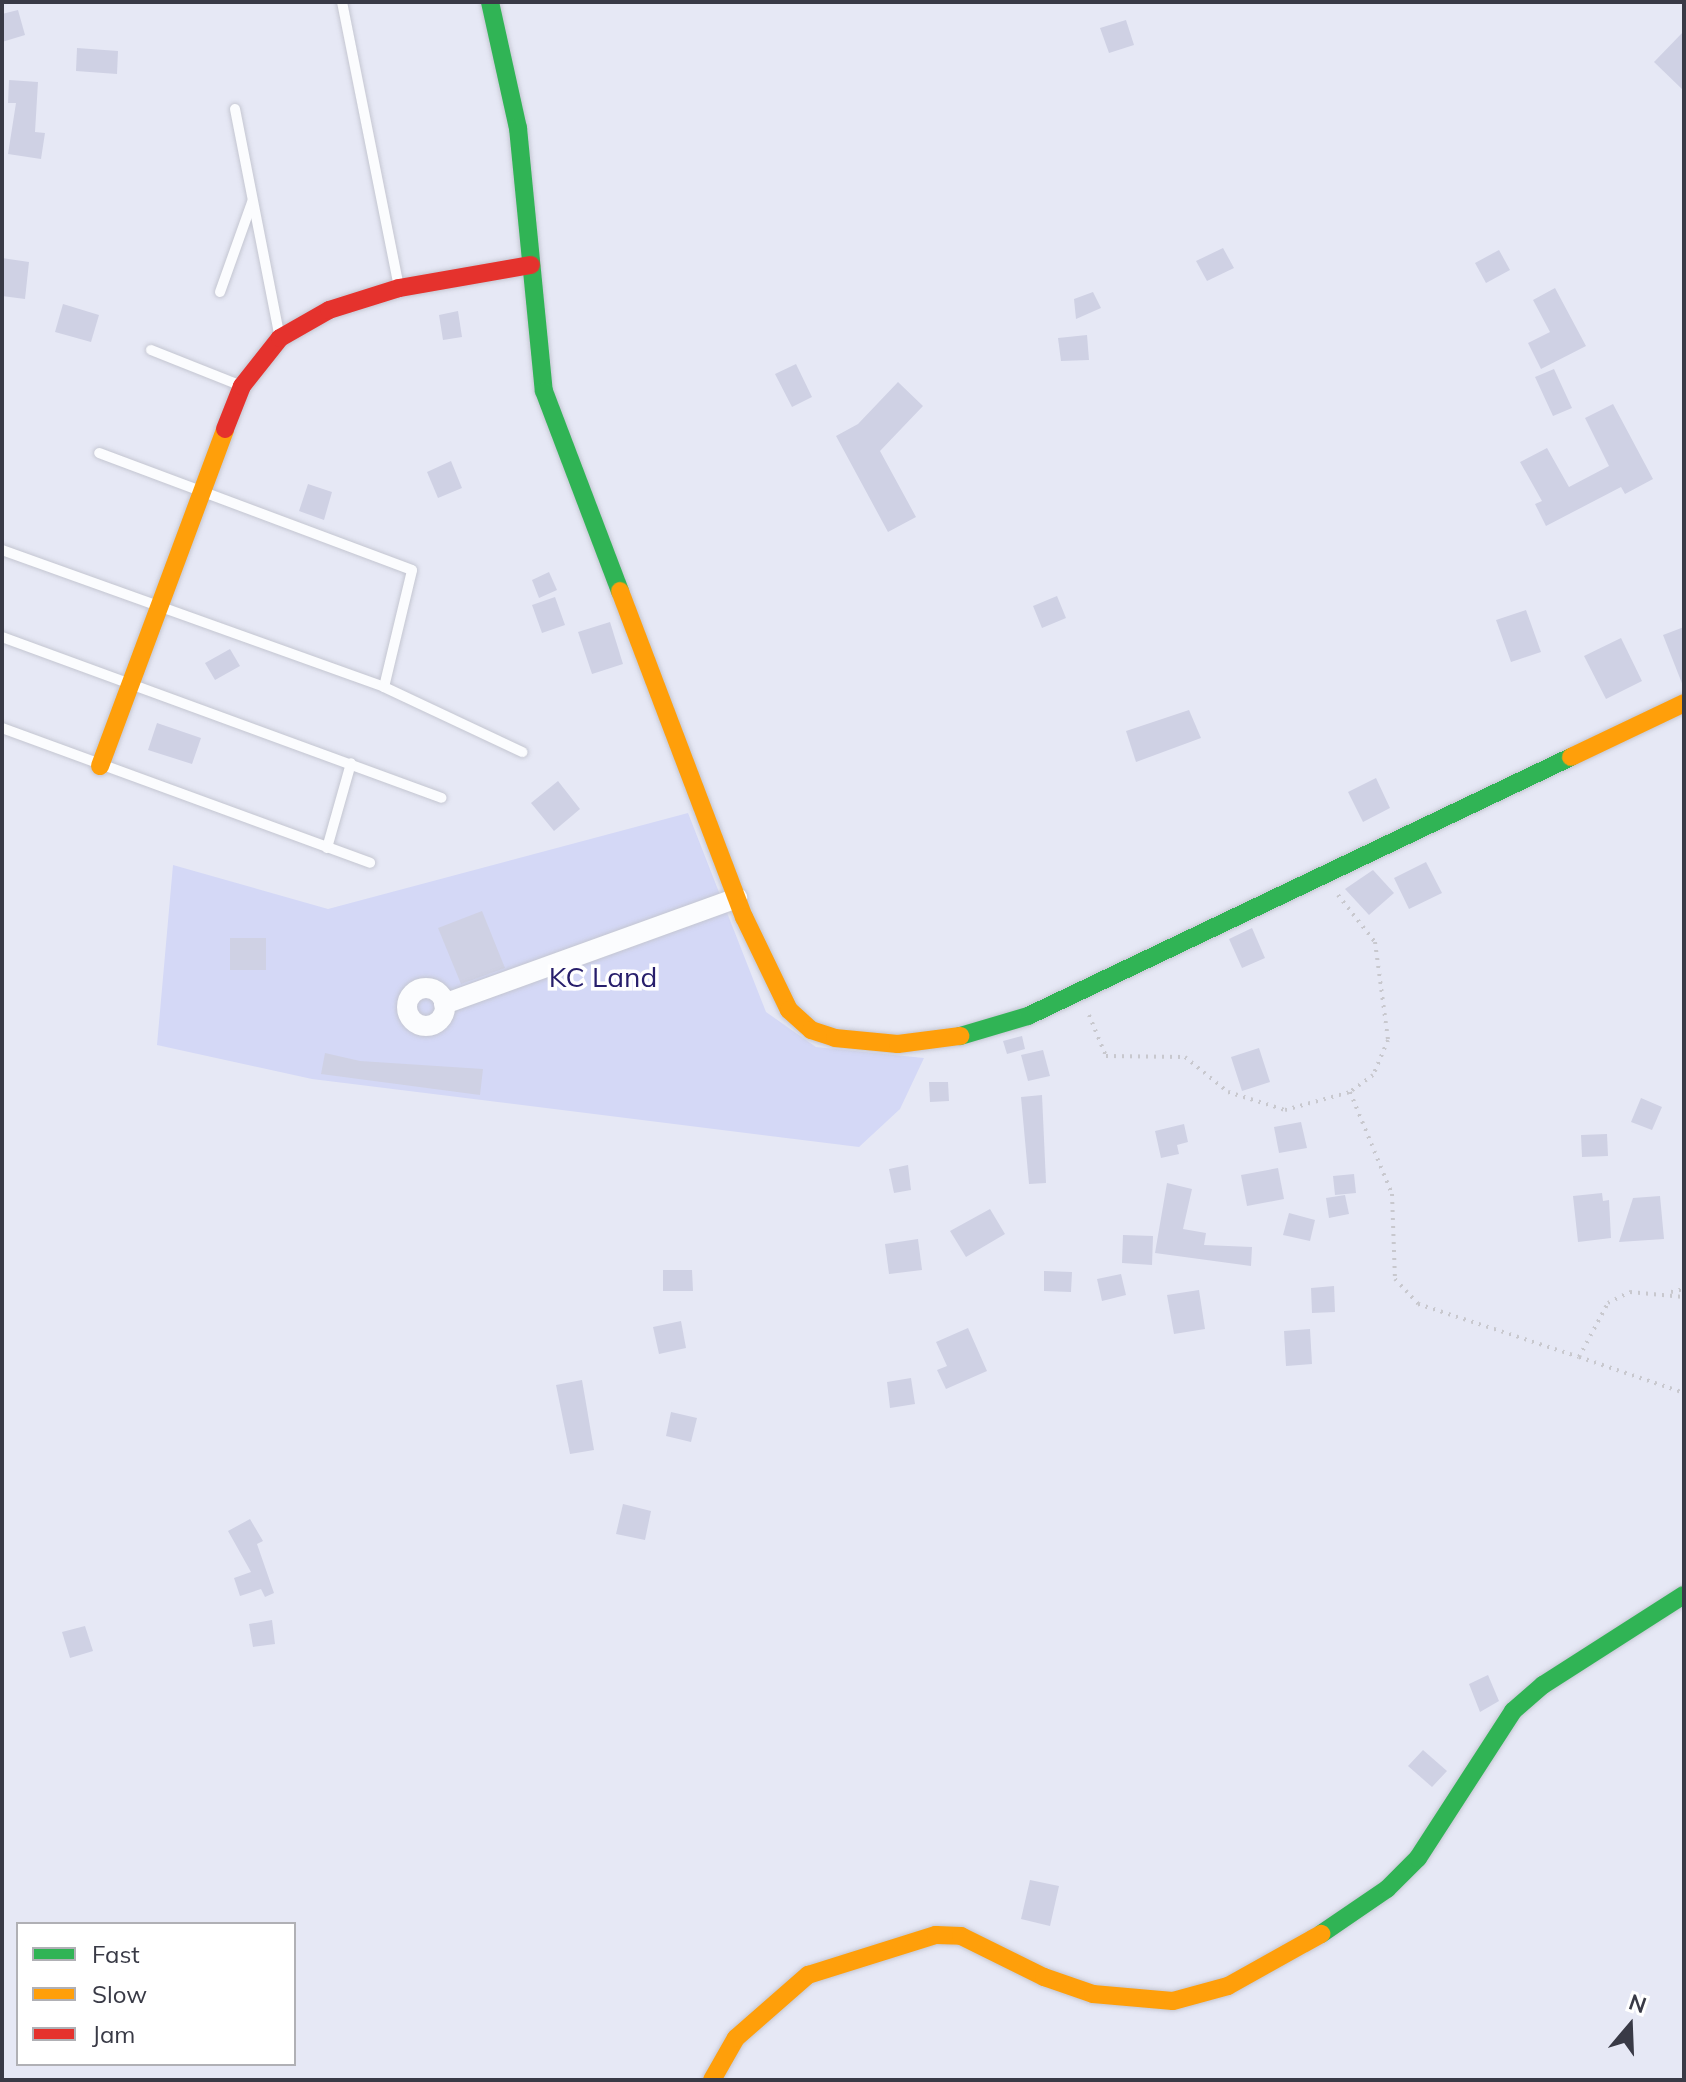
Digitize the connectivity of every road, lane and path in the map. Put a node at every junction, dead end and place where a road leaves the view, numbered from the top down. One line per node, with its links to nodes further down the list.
1 (342, 2): 6 (lane)
2 (490, 2): 5 (street)
3 (235, 109): 4 (lane)
4 (253, 200): 7 (lane); 8 (lane)
5 (531, 265): 6 (street); 27 (street)
6 (399, 288): 8 (street)
7 (220, 292)
8 (280, 338): 10 (street)
9 (151, 350): 10 (lane)
10 (242, 386): 12 (street)
11 (99, 453): 12 (lane)
12 (201, 493): 14 (street); 17 (lane)
13 (2, 550): 14 (lane)
14 (156, 605): 16 (street); 17 (lane)
15 (2, 637): 16 (lane)
16 (131, 683): 21 (lane); 22 (street)
17 (384, 687): 20 (lane)
18 (1684, 703): 26 (street)
19 (2, 728): 22 (lane)
20 (522, 752)
21 (351, 763): 23 (lane); 24 (lane)
22 (100, 766): 24 (lane)
23 (441, 798)
24 (327, 848): 25 (lane)
25 (370, 863)
26 (1323, 875): 28 (street); 30 (path)
27 (737, 898): 28 (street); 29 (street)
28 (1079, 991): 30 (path)
29 (444, 1004)
30 (1350, 1092): 34 (path)
31 (1684, 1289): 32 (path)
32 (1670, 1292): 33 (path); 34 (path)
33 (1684, 1297)
34 (1579, 1357): 35 (path)
35 (1684, 1393)
36 (1684, 1595): 37 (street)
37 (712, 2080)

